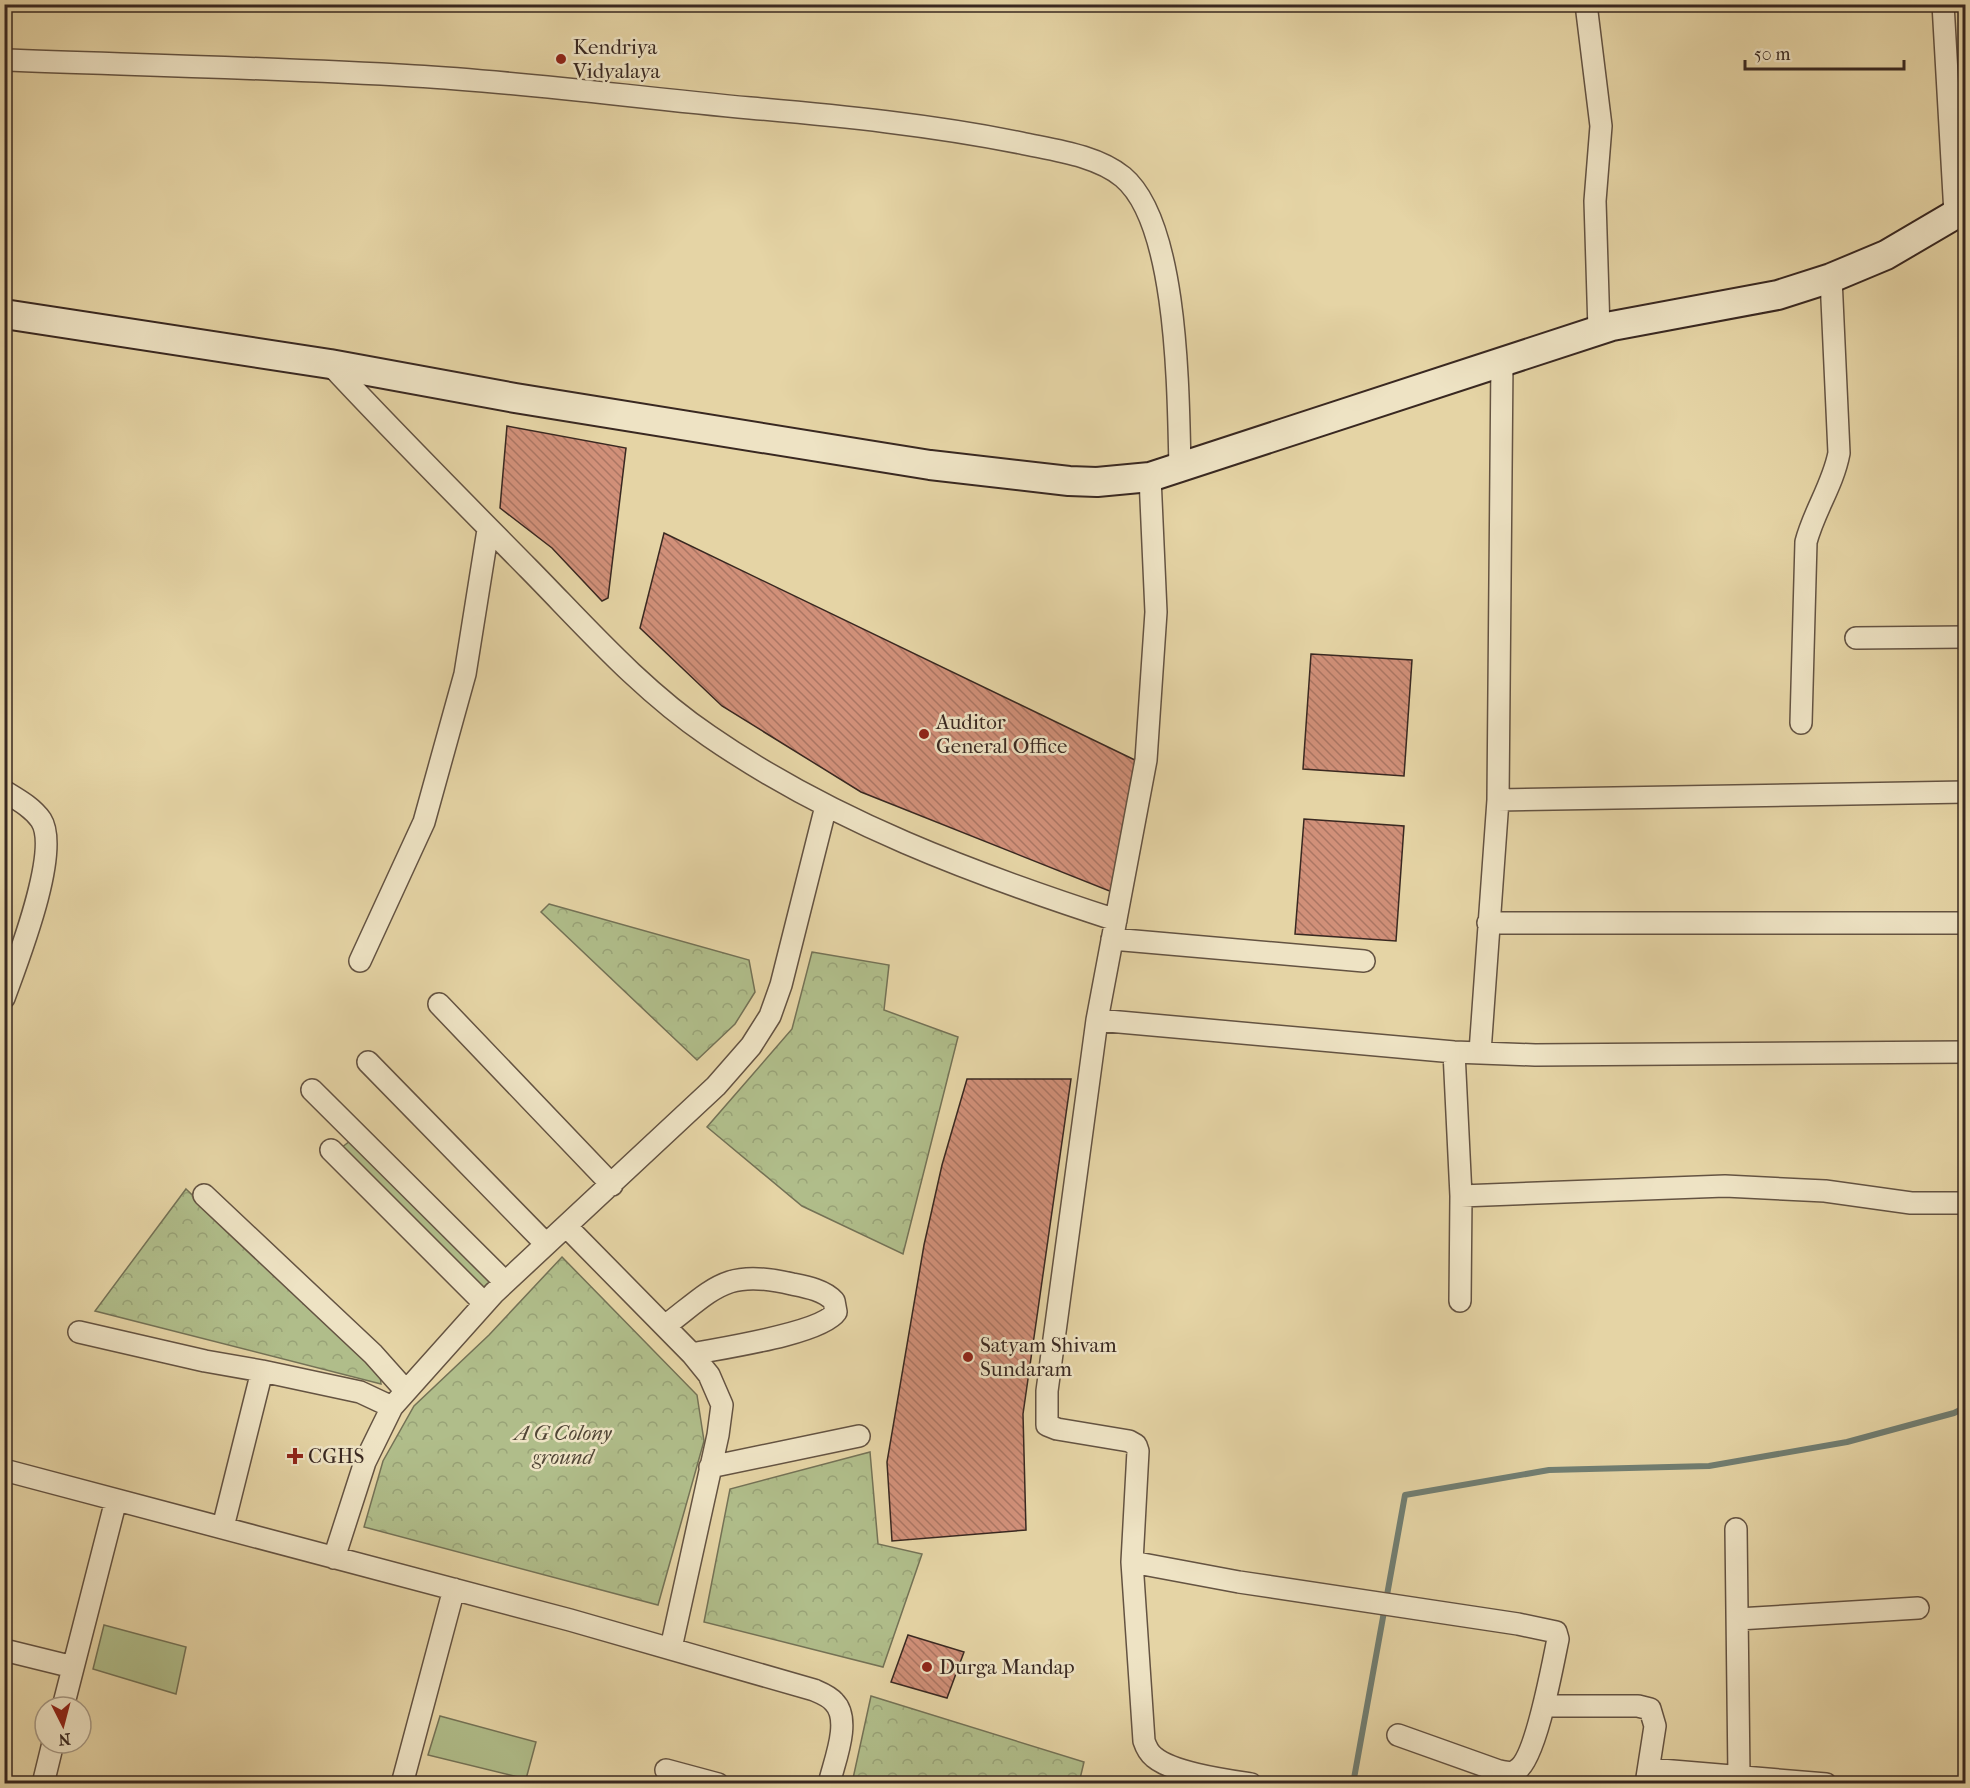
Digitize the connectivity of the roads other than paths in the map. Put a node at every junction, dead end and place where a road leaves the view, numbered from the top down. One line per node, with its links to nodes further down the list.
1 (1586, 4): 7 (street)
2 (1943, 4): 4 (street)
3 (4, 60): 10 (street)
4 (1960, 211): 5 (street)
5 (1831, 279): 7 (street); 15 (street)
6 (4, 314): 9 (street)
7 (1599, 330): 8 (street)
8 (1502, 360): 10 (street); 18 (street)
9 (330, 364): 11 (street); 12 (street)
10 (1180, 468): 11 (street)
11 (1150, 477): 22 (street)
12 (489, 530): 19 (street); 24 (street)
13 (1965, 636): 14 (street)
14 (1856, 638)
15 (1801, 723)
16 (4, 791): 25 (street)
17 (1965, 792): 18 (street)
18 (1498, 800): 20 (street)
19 (826, 806): 22 (street); 34 (street)
20 (1488, 923): 21 (street); 29 (street)
21 (1965, 923)
22 (1114, 929): 23 (street); 27 (street)
23 (1364, 961)
24 (360, 962)
25 (4, 998)
26 (439, 1004): 34 (street)
27 (1097, 1020): 28 (street); 56 (street)
28 (1454, 1052): 29 (street); 36 (street)
29 (1480, 1052): 30 (street)
30 (1965, 1052)
31 (368, 1062): 39 (street)
32 (312, 1090): 40 (street)
33 (331, 1150): 42 (street)
34 (612, 1185): 38 (street)
35 (204, 1195): 47 (street)
36 (1461, 1196): 37 (street); 41 (street)
37 (1965, 1203)
38 (566, 1226): 39 (street); 43 (street)
39 (546, 1244): 40 (street)
40 (505, 1282): 42 (street)
41 (1460, 1301)
42 (484, 1303): 47 (street)
43 (665, 1326): 45 (street); 45 (street)
44 (79, 1332): 46 (street)
45 (692, 1354): 50 (street)
46 (262, 1371): 48 (street); 53 (street)
47 (406, 1391): 48 (street)
48 (392, 1407): 55 (street)
49 (859, 1436): 50 (street)
50 (710, 1467): 60 (street)
51 (4, 1470): 52 (street)
52 (116, 1500): 53 (street); 62 (street)
53 (223, 1527): 55 (street)
54 (1736, 1529): 59 (street)
55 (334, 1558): 57 (street)
56 (1132, 1562): 64 (street); 76 (street)
57 (454, 1589): 60 (street); 73 (street)
58 (1918, 1608): 59 (street)
59 (1738, 1618): 69 (street)
60 (672, 1648): 75 (street)
61 (4, 1650): 62 (street)
62 (73, 1667): 63 (street)
63 (66, 1695)
64 (1544, 1706): 68 (street); 70 (street)
65 (1398, 1734): 70 (street)
66 (50, 1755): 72 (street)
67 (666, 1770): 74 (street)
68 (1648, 1776): 69 (street)
69 (1739, 1776): 71 (street)
70 (1516, 1778)
71 (1795, 1781): 77 (street)
72 (43, 1784)
73 (402, 1784)
74 (718, 1784)
75 (829, 1784)
76 (1251, 1784)
77 (1826, 1784)

